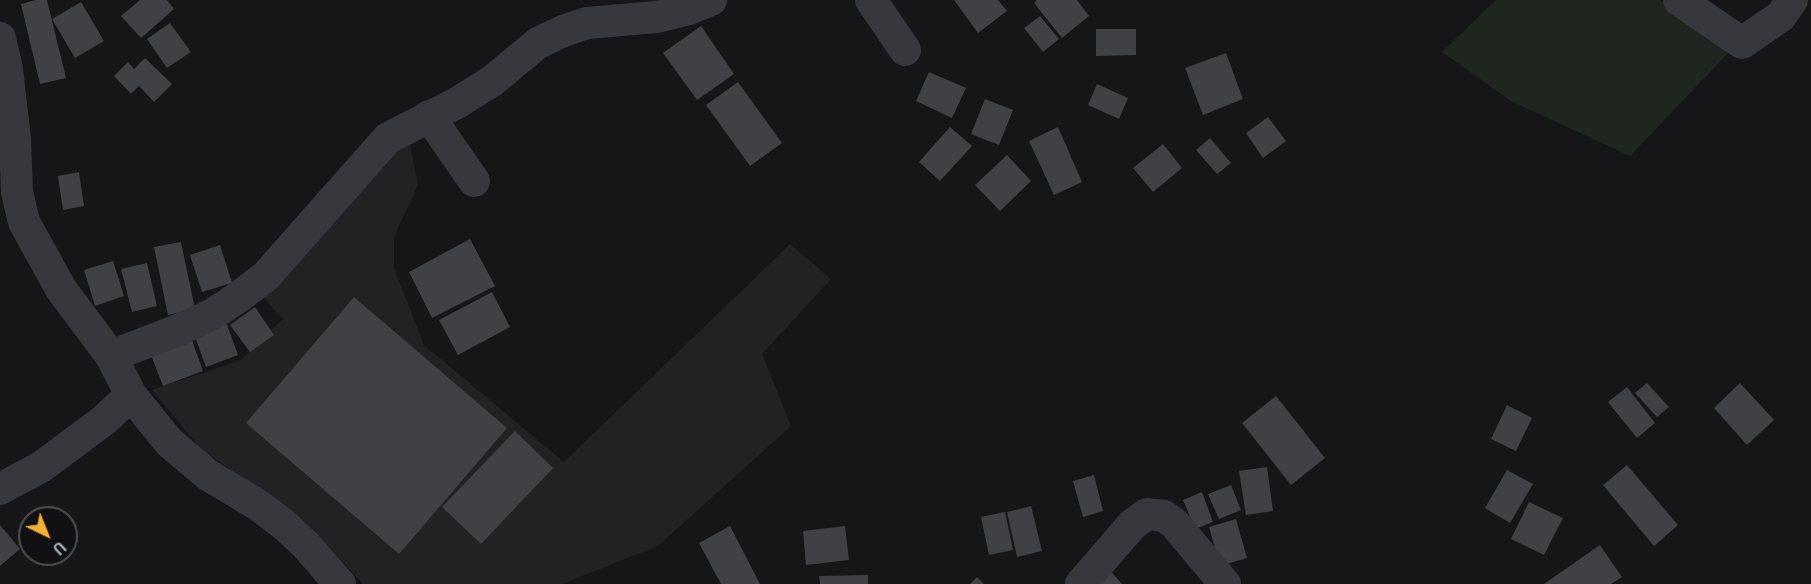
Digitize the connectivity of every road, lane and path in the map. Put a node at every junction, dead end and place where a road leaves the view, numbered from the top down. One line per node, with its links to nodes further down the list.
1 (711, 0): 7 (street)
2 (871, 0): 6 (street)
3 (1678, 0): 4 (street)
4 (1792, 0)
5 (0, 38): 9 (street)
6 (905, 50)
7 (429, 116): 8 (street); 9 (street)
8 (474, 181)
9 (111, 356): 10 (street)
10 (131, 395): 11 (street); 12 (street)
11 (0, 489)
12 (340, 584)
13 (1081, 584): 14 (street)
14 (1225, 584)

